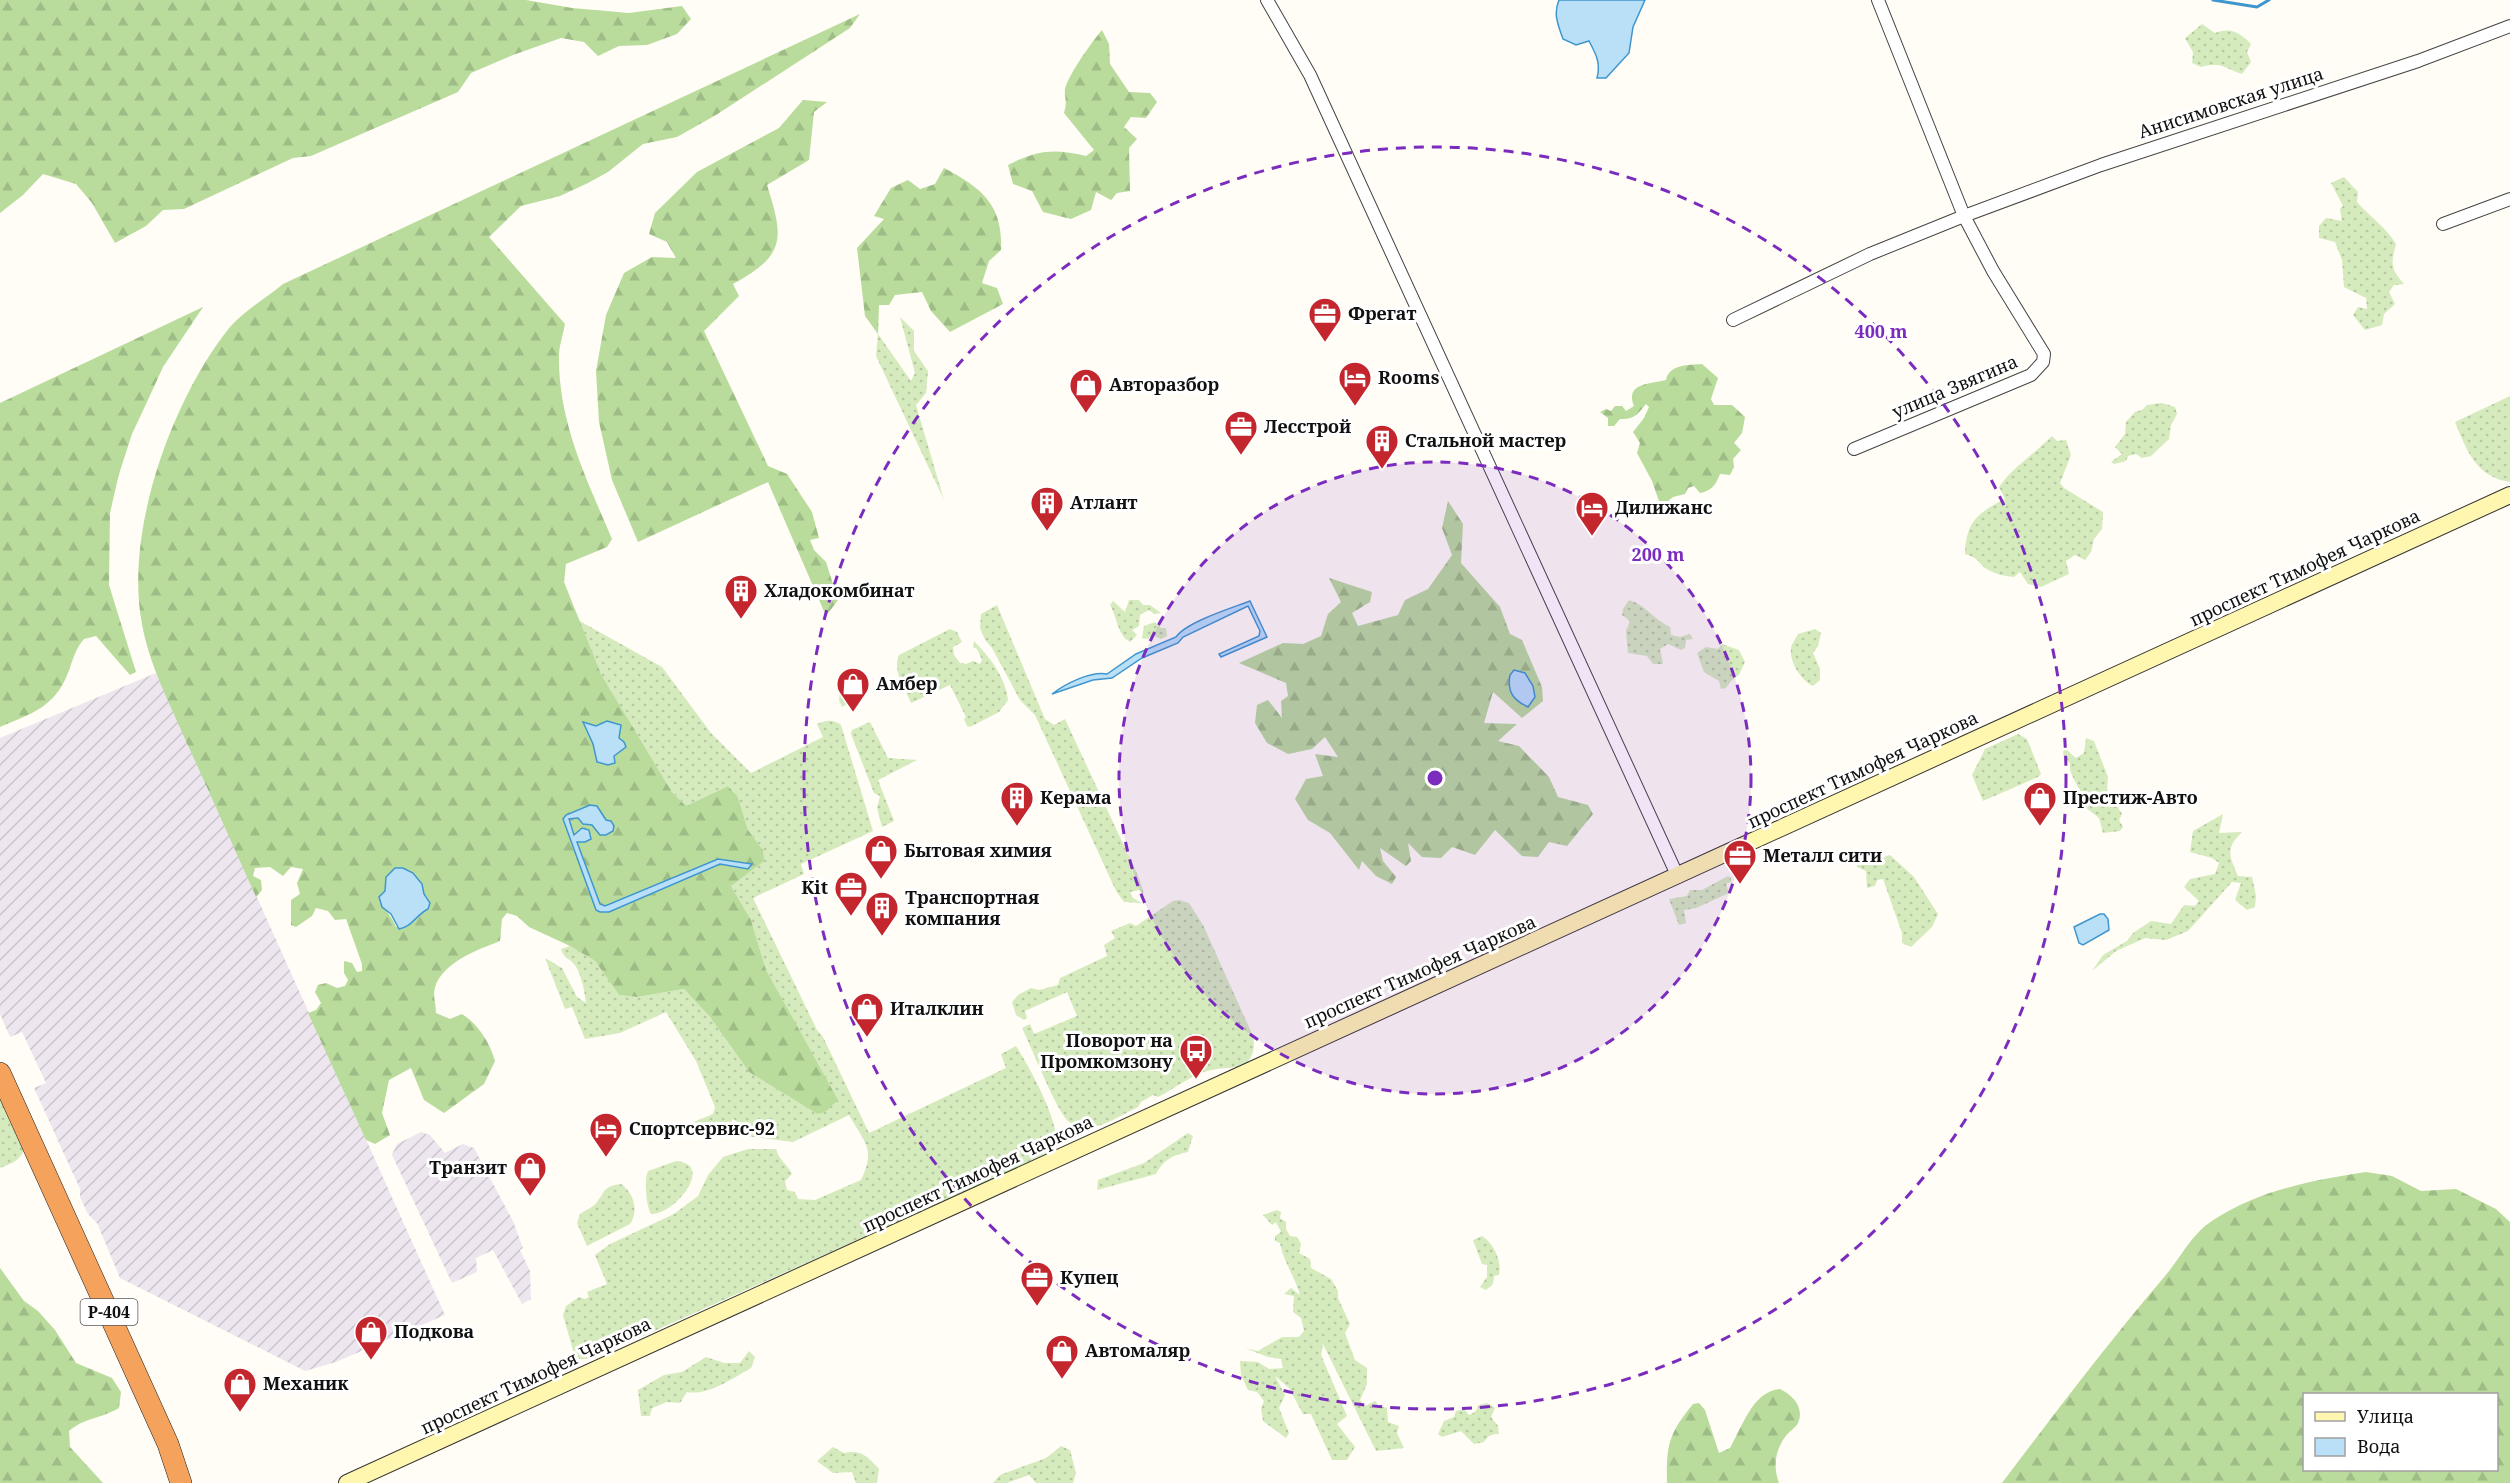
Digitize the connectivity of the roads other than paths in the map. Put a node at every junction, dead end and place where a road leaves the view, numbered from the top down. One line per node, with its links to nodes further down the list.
1 (1267, 0): 10 (street)
2 (1878, 0): 5 (street)
3 (2510, 26): 5 (street, Анисимовская улица)
4 (2510, 199): 6 (street)
5 (1964, 216): 7 (street, Анисимовская улица); 8 (street, улица Звягина)
6 (2443, 224)
7 (1733, 320)
8 (1854, 449)
9 (2510, 495): 10 (main road, проспект Тимофея Чаркова)
10 (1678, 877): 13 (main road, проспект Тимофея Чаркова)
11 (0, 1073): 12 (highway, Р-404)
12 (182, 1476)
13 (347, 1483)

